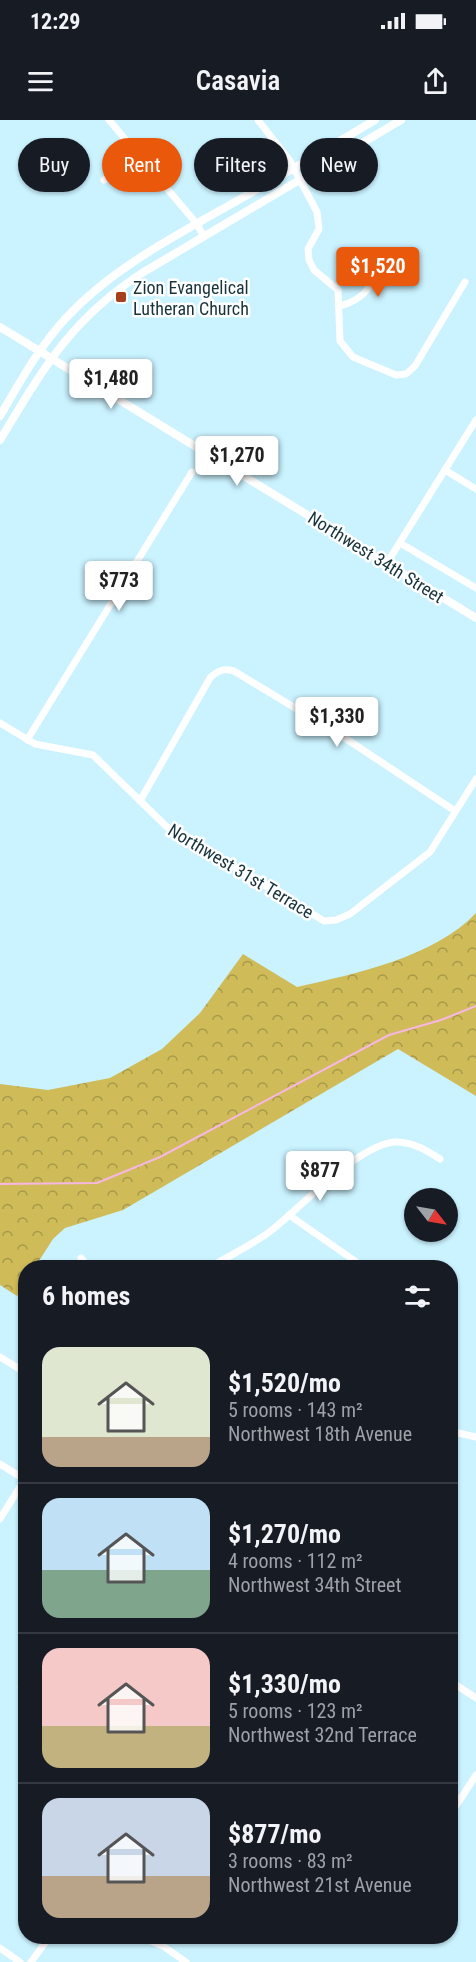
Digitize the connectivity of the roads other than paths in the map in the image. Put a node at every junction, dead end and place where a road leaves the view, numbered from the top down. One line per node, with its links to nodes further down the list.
1 (109, 120): 5 (street)
2 (258, 120): 7 (street)
3 (375, 120): 7 (main road)
4 (401, 120): 6 (main road)
5 (124, 138)
6 (370, 138)
7 (294, 169): 8 (street); 11 (main road)
8 (300, 179): 12 (main road)
9 (170, 192): 11 (street)
10 (306, 192): 15 (street)
11 (197, 224): 12 (street); 17 (main road)
12 (204, 237): 18 (main road)
13 (383, 255): 15 (street)
14 (465, 282): 15 (street)
15 (339, 306)
16 (0, 327): 17 (main road, Northwest 34th Street)
17 (39, 351): 18 (main road, Northwest 34th Street); 19 (main road)
18 (50, 358): 21 (main road); 26 (main road, Northwest 34th Street)
19 (0, 416)
20 (476, 420): 22 (street)
21 (0, 440)
22 (445, 470): 24 (street); 25 (street)
23 (192, 472): 30 (street)
24 (476, 489)
25 (400, 543): 26 (street); 27 (street)
26 (387, 563): 28 (main road, Northwest 34th Street)
27 (476, 588)
28 (476, 618)
29 (0, 723): 30 (street, Northwest 31st Terrace)
30 (27, 740): 32 (street, Northwest 31st Terrace)
31 (476, 779): 33 (street)
32 (140, 801): 33 (street, Northwest 31st Terrace); 33 (street)
33 (455, 811)
34 (440, 1159): 35 (street)
35 (289, 1215): 36 (street); 37 (street)
36 (222, 1260)
37 (354, 1260)
38 (0, 1357): 39 (street)
39 (18, 1368)
40 (458, 1433): 41 (street)
41 (476, 1437)
42 (0, 1464): 43 (street)
43 (18, 1474)
44 (18, 1489): 45 (street)
45 (0, 1519)
46 (458, 1686): 47 (street)
47 (476, 1698)
48 (476, 1775): 49 (street)
49 (458, 1803)
50 (44, 1944): 54 (street)
51 (158, 1944): 55 (street)
52 (0, 1948): 53 (street)
53 (20, 1962)
54 (31, 1962)
55 (186, 1962)

